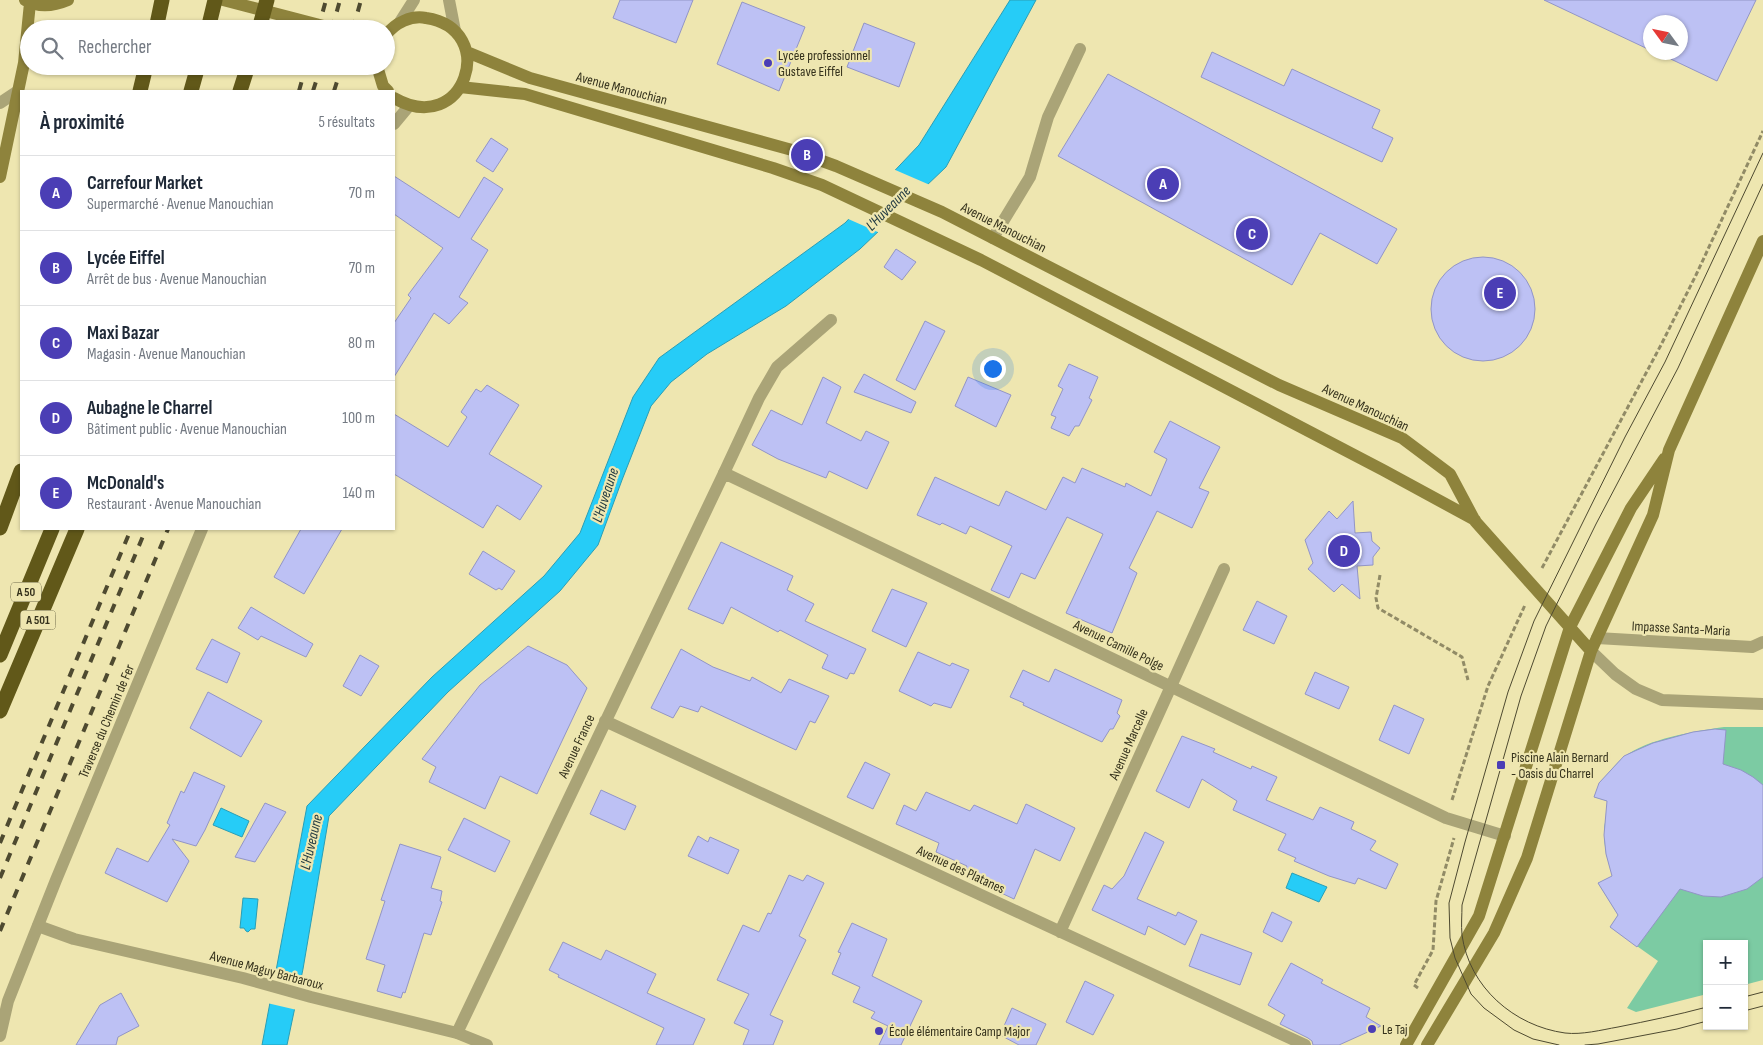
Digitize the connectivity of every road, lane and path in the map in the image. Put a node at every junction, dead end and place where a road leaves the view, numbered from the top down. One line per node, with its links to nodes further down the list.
1 (68, 0): 8 (main road)
2 (162, 0): 10 (highway)
3 (215, 0): 11 (highway)
4 (223, 0): 13 (main road)
5 (267, 0): 12 (highway, bridge)
6 (414, 0): 14 (street)
7 (449, 0): 16 (street)
8 (27, 1): 9 (main road)
9 (26, 20)
10 (158, 20)
11 (210, 20)
12 (261, 20)
13 (300, 20)
14 (400, 22): 15 (main road); 16 (main road)
15 (395, 27)
16 (455, 31): 18 (main road)
17 (1080, 49): 38 (street)
18 (467, 52): 24 (main road); 29 (main road, Avenue Manouchian)
19 (21, 75): 30 (main road)
20 (144, 75): 26 (highway)
21 (195, 75): 27 (highway)
22 (245, 75): 28 (highway)
23 (380, 75): 25 (main road)
24 (460, 87): 33 (main road); 34 (main road, Avenue Manouchian)
25 (384, 89)
26 (140, 90)
27 (191, 90)
28 (240, 90)
29 (572, 90): 34 (main road); 38 (main road, Avenue Manouchian)
30 (18, 91): 32 (street); 37 (main road)
31 (395, 99): 33 (main road)
32 (0, 103)
33 (409, 106): 35 (street)
34 (568, 106): 44 (main road, Avenue Manouchian)
35 (395, 123)
36 (1763, 131): 50 (path)
37 (0, 177)
38 (993, 238): 44 (main road, Avenue Manouchian)
39 (1763, 241): 41 (main road)
40 (830, 320): 42 (street, Avenue France)
41 (1669, 450): 53 (main road); 54 (main road)
42 (724, 473): 59 (street, Avenue Camille Polge); 62 (street, Avenue France)
43 (20, 474): 45 (highway)
44 (1475, 521): 52 (main road, Avenue Manouchian)
45 (0, 528)
46 (52, 530): 57 (highway, A 50)
47 (77, 530): 61 (highway, A 501)
48 (202, 530): 65 (street, Traverse du Chemin de Fer)
49 (1224, 569): 59 (street, Avenue Marcelle)
50 (1540, 573)
51 (1380, 575): 58 (path)
52 (1534, 586): 53 (main road, Avenue Manouchian); 63 (path)
53 (1570, 627): 56 (main road, Avenue Manouchian); 64 (main road)
54 (1596, 638): 55 (street, Impasse Santa-Maria); 56 (main road)
55 (1763, 642)
56 (1591, 651): 60 (street); 73 (main road)
57 (0, 656)
58 (1468, 680)
59 (1171, 687): 63 (street, Avenue Camille Polge); 66 (street, Avenue Marcelle)
60 (1763, 704)
61 (0, 711)
62 (605, 721): 66 (street, Avenue des Platanes); 68 (street, Avenue France)
63 (1446, 818): 64 (street, Avenue Camille Polge); 67 (path)
64 (1505, 836): 67 (main road)
65 (38, 926): 68 (street, Avenue Maguy Barbaroux); 69 (street, Traverse du Chemin de Fer)
66 (1060, 932): 71 (street, Avenue des Platanes)
67 (1432, 1000): 72 (main road)
68 (457, 1033): 70 (street, Avenue Maguy Barbaroux)
69 (0, 1036)
70 (488, 1045)
71 (1304, 1045)
72 (1406, 1045)
73 (1427, 1045)

